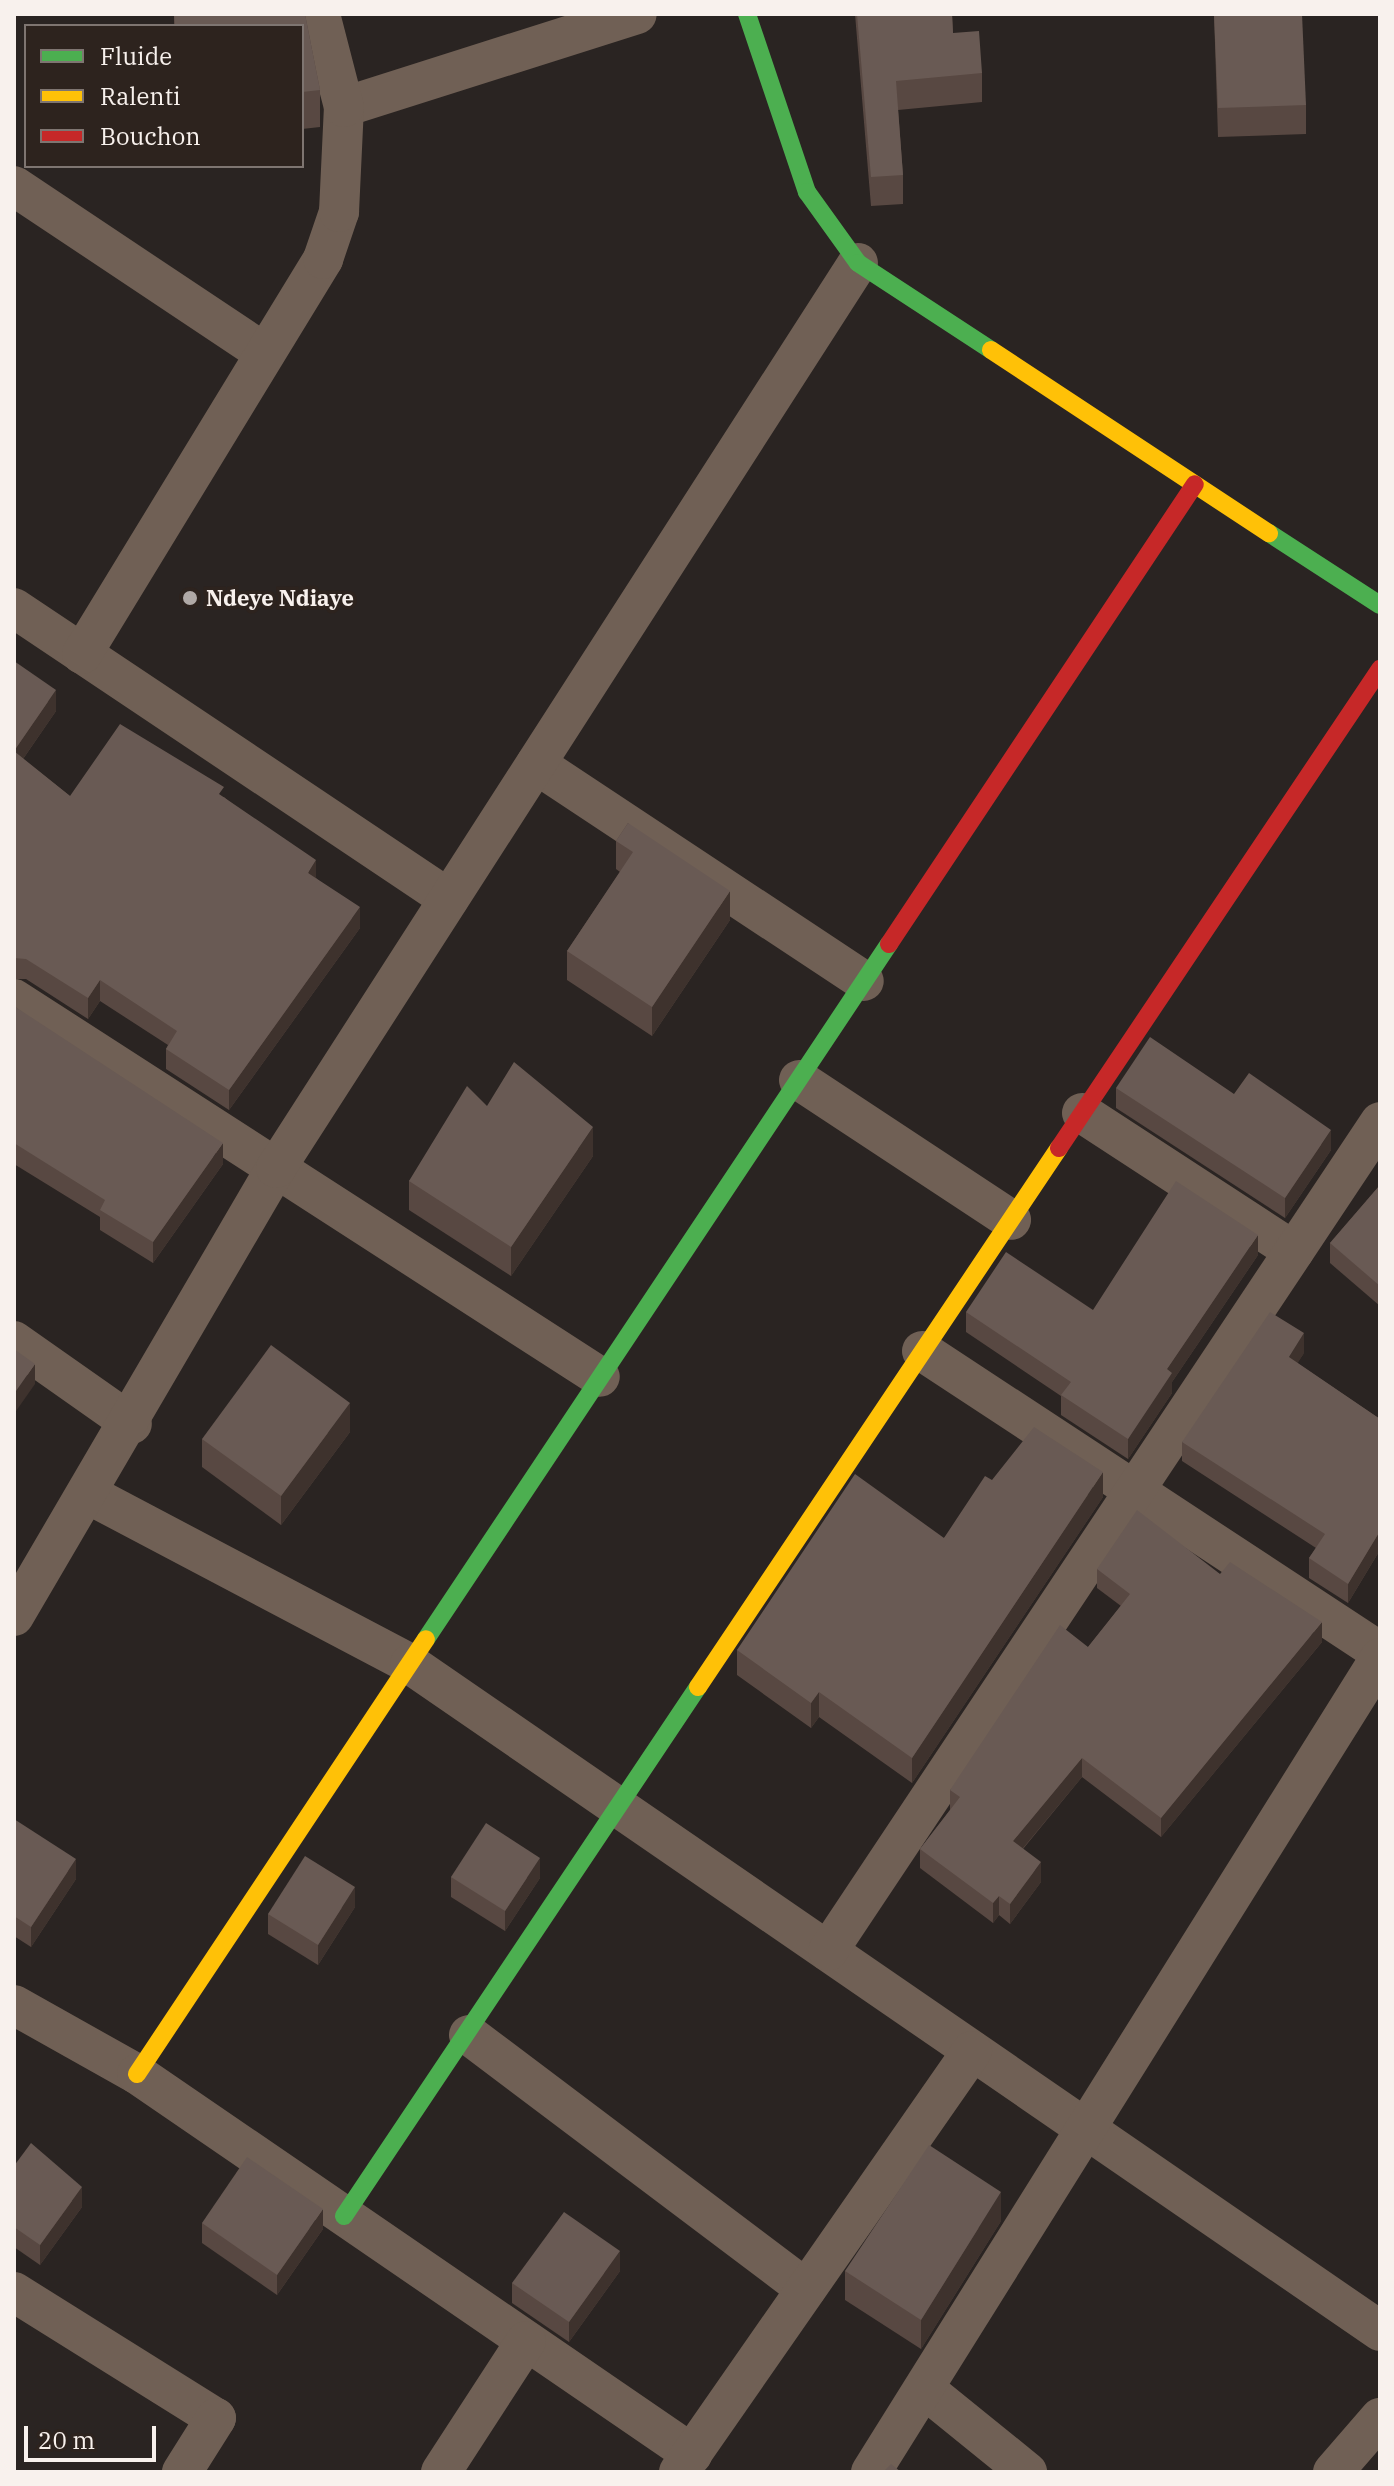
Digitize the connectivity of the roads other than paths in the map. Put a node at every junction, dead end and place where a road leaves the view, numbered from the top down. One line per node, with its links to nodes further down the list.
1 (320, 14): 4 (street)
2 (637, 14): 4 (street)
3 (747, 14): 6 (street)
4 (344, 107): 7 (street)
5 (23, 180): 7 (street)
6 (858, 263): 8 (street); 13 (street)
7 (263, 352): 11 (street)
8 (1195, 484): 9 (street); 15 (street)
9 (1380, 605)
10 (14, 608): 11 (street)
11 (82, 654): 14 (street)
12 (1380, 669): 18 (street)
13 (536, 764): 14 (street); 15 (street)
14 (449, 899): 20 (street)
15 (864, 981): 17 (street)
16 (14, 999): 20 (street)
17 (799, 1080): 21 (street); 25 (street)
18 (1082, 1113): 21 (street); 22 (street)
19 (1378, 1131): 22 (street)
20 (276, 1168): 25 (street); 26 (street)
21 (1011, 1220): 24 (street)
22 (1294, 1251): 27 (street)
23 (14, 1341): 26 (street)
24 (922, 1351): 27 (street); 32 (street)
25 (600, 1377): 31 (street)
26 (132, 1424): 28 (street)
27 (1137, 1487): 30 (street); 33 (street)
28 (88, 1494): 29 (street); 31 (street)
29 (14, 1616)
30 (1380, 1655): 38 (street)
31 (410, 1664): 32 (street); 37 (street)
32 (618, 1807): 33 (street); 35 (street)
33 (828, 1951): 36 (street)
34 (14, 2005): 37 (street)
35 (469, 2035): 39 (street); 40 (street)
36 (972, 2051): 38 (street); 40 (street)
37 (137, 2074): 39 (street)
38 (1088, 2131): 42 (street); 44 (street)
39 (344, 2216): 43 (street)
40 (806, 2289): 46 (street)
41 (15, 2293): 47 (street)
42 (1380, 2331)
43 (526, 2341): 46 (street); 48 (street)
44 (927, 2391): 49 (street); 50 (street)
45 (1380, 2418): 51 (street)
46 (685, 2463)
47 (182, 2472)
48 (441, 2472)
49 (871, 2472)
50 (1027, 2472)
51 (1333, 2472)

